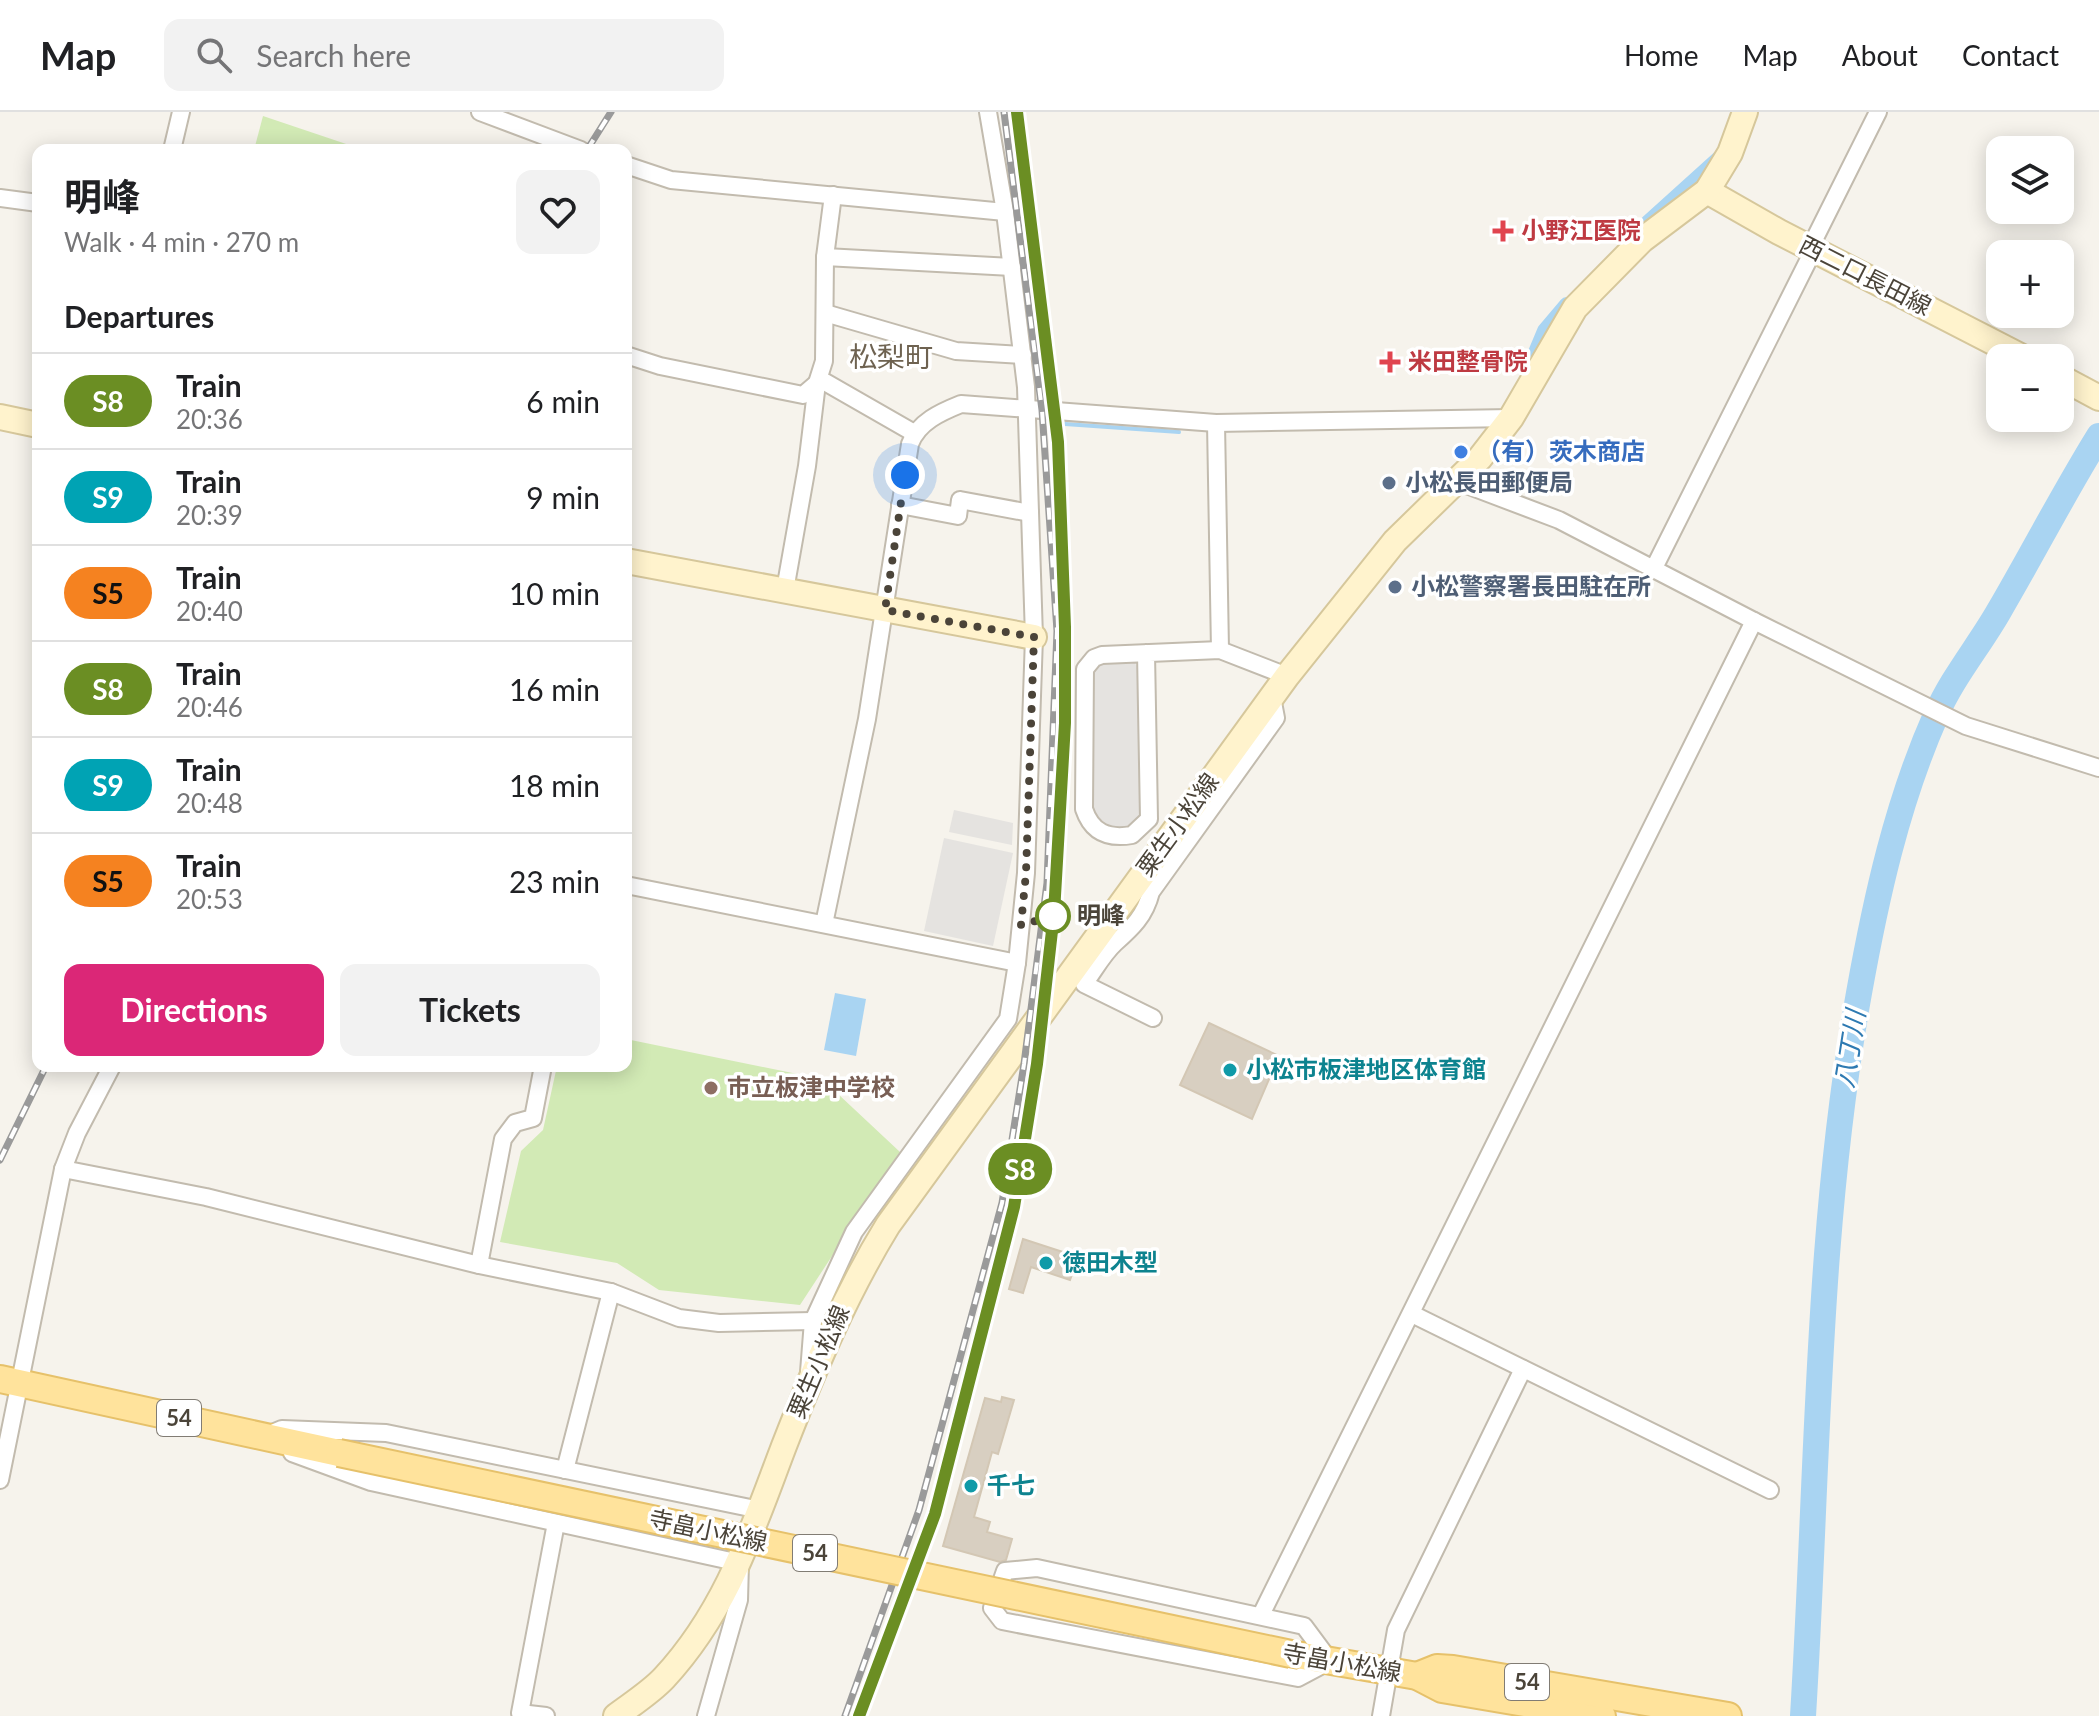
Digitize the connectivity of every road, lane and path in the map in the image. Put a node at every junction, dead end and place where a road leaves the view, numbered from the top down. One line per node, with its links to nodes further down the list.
1 (181, 112): 6 (street)
2 (480, 112): 7 (street)
3 (988, 112): 13 (street)
4 (1745, 112): 9 (main road, 粟生小松線)
5 (1878, 112): 14 (street)
6 (173, 144)
7 (565, 144)
8 (632, 167): 10 (street)
9 (1707, 191): 14 (main road, 西二口長田線); 26 (main road, 粟生小松線)
10 (833, 195): 13 (street); 15 (street)
11 (0, 198): 12 (street)
12 (32, 202)
13 (1005, 212): 16 (street)
14 (1810, 248): 18 (main road, 西二口長田線); 34 (street)
15 (825, 257): 16 (street); 17 (street)
16 (1012, 267): 19 (street)
17 (825, 313): 19 (street); 21 (street)
18 (1997, 344)
19 (1023, 355): 24 (street)
20 (632, 357): 21 (street)
21 (817, 383): 29 (street); 35 (street)
22 (2074, 385): 23 (main road)
23 (2094, 396)
24 (1026, 409): 27 (street); 29 (street); 32 (street)
25 (0, 417): 28 (main road)
26 (1511, 418): 27 (street); 30 (main road, 粟生小松線)
27 (1216, 423): 39 (street)
28 (32, 424)
29 (914, 433): 31 (street)
30 (1456, 481): 34 (street); 41 (main road, 粟生小松線)
31 (900, 505): 32 (street); 36 (street)
32 (1030, 513): 38 (street)
33 (632, 562): 35 (main road)
34 (1654, 568): 37 (street)
35 (785, 590): 36 (main road)
36 (885, 610): 38 (main road); 45 (street)
37 (1754, 621): 43 (street); 53 (street)
38 (1034, 637): 46 (street)
39 (1220, 650): 40 (street); 41 (street)
40 (1146, 653): 40 (street)
41 (1287, 676): 42 (main road, 粟生小松線)
42 (1272, 697): 47 (street); 57 (main road, 粟生小松線)
43 (2099, 768)
44 (632, 886): 45 (street)
45 (824, 924): 46 (street)
46 (1017, 963): 54 (street)
47 (1153, 1018)
48 (109, 1072): 50 (street)
49 (542, 1072): 51 (street)
50 (63, 1169): 51 (street); 56 (street)
51 (479, 1265): 52 (street)
52 (611, 1292): 54 (street); 59 (street)
53 (1412, 1314): 55 (street); 65 (street)
54 (813, 1321): 57 (street)
55 (1523, 1369): 61 (street); 67 (street)
56 (10, 1381): 58 (main road, 寺畠小松線 / 54); 60 (street)
57 (809, 1382): 62 (main road, 粟生小松線)
58 (265, 1436): 59 (street); 63 (street); 66 (main road, 寺畠小松線 / 54, bridge)
59 (565, 1470): 62 (street)
60 (0, 1480)
61 (1770, 1490)
62 (760, 1510): 64 (main road, 粟生小松線)
63 (556, 1523): 64 (street); 69 (street)
64 (740, 1563): 70 (main road, 粟生小松線); 71 (street)
65 (1261, 1615): 66 (street); 66 (street)
66 (1330, 1661): 67 (main road, 寺畠小松線 / 54)
67 (1389, 1672): 68 (main road, 寺畠小松線 / 54); 72 (street)
68 (1417, 1676): 73 (main road, 寺畠小松線 / 54); 74 (main road, 寺畠小松線 / 54)
69 (546, 1716)
70 (616, 1716)
71 (706, 1716)
72 (1381, 1716)
73 (1602, 1716)
74 (1728, 1716)

